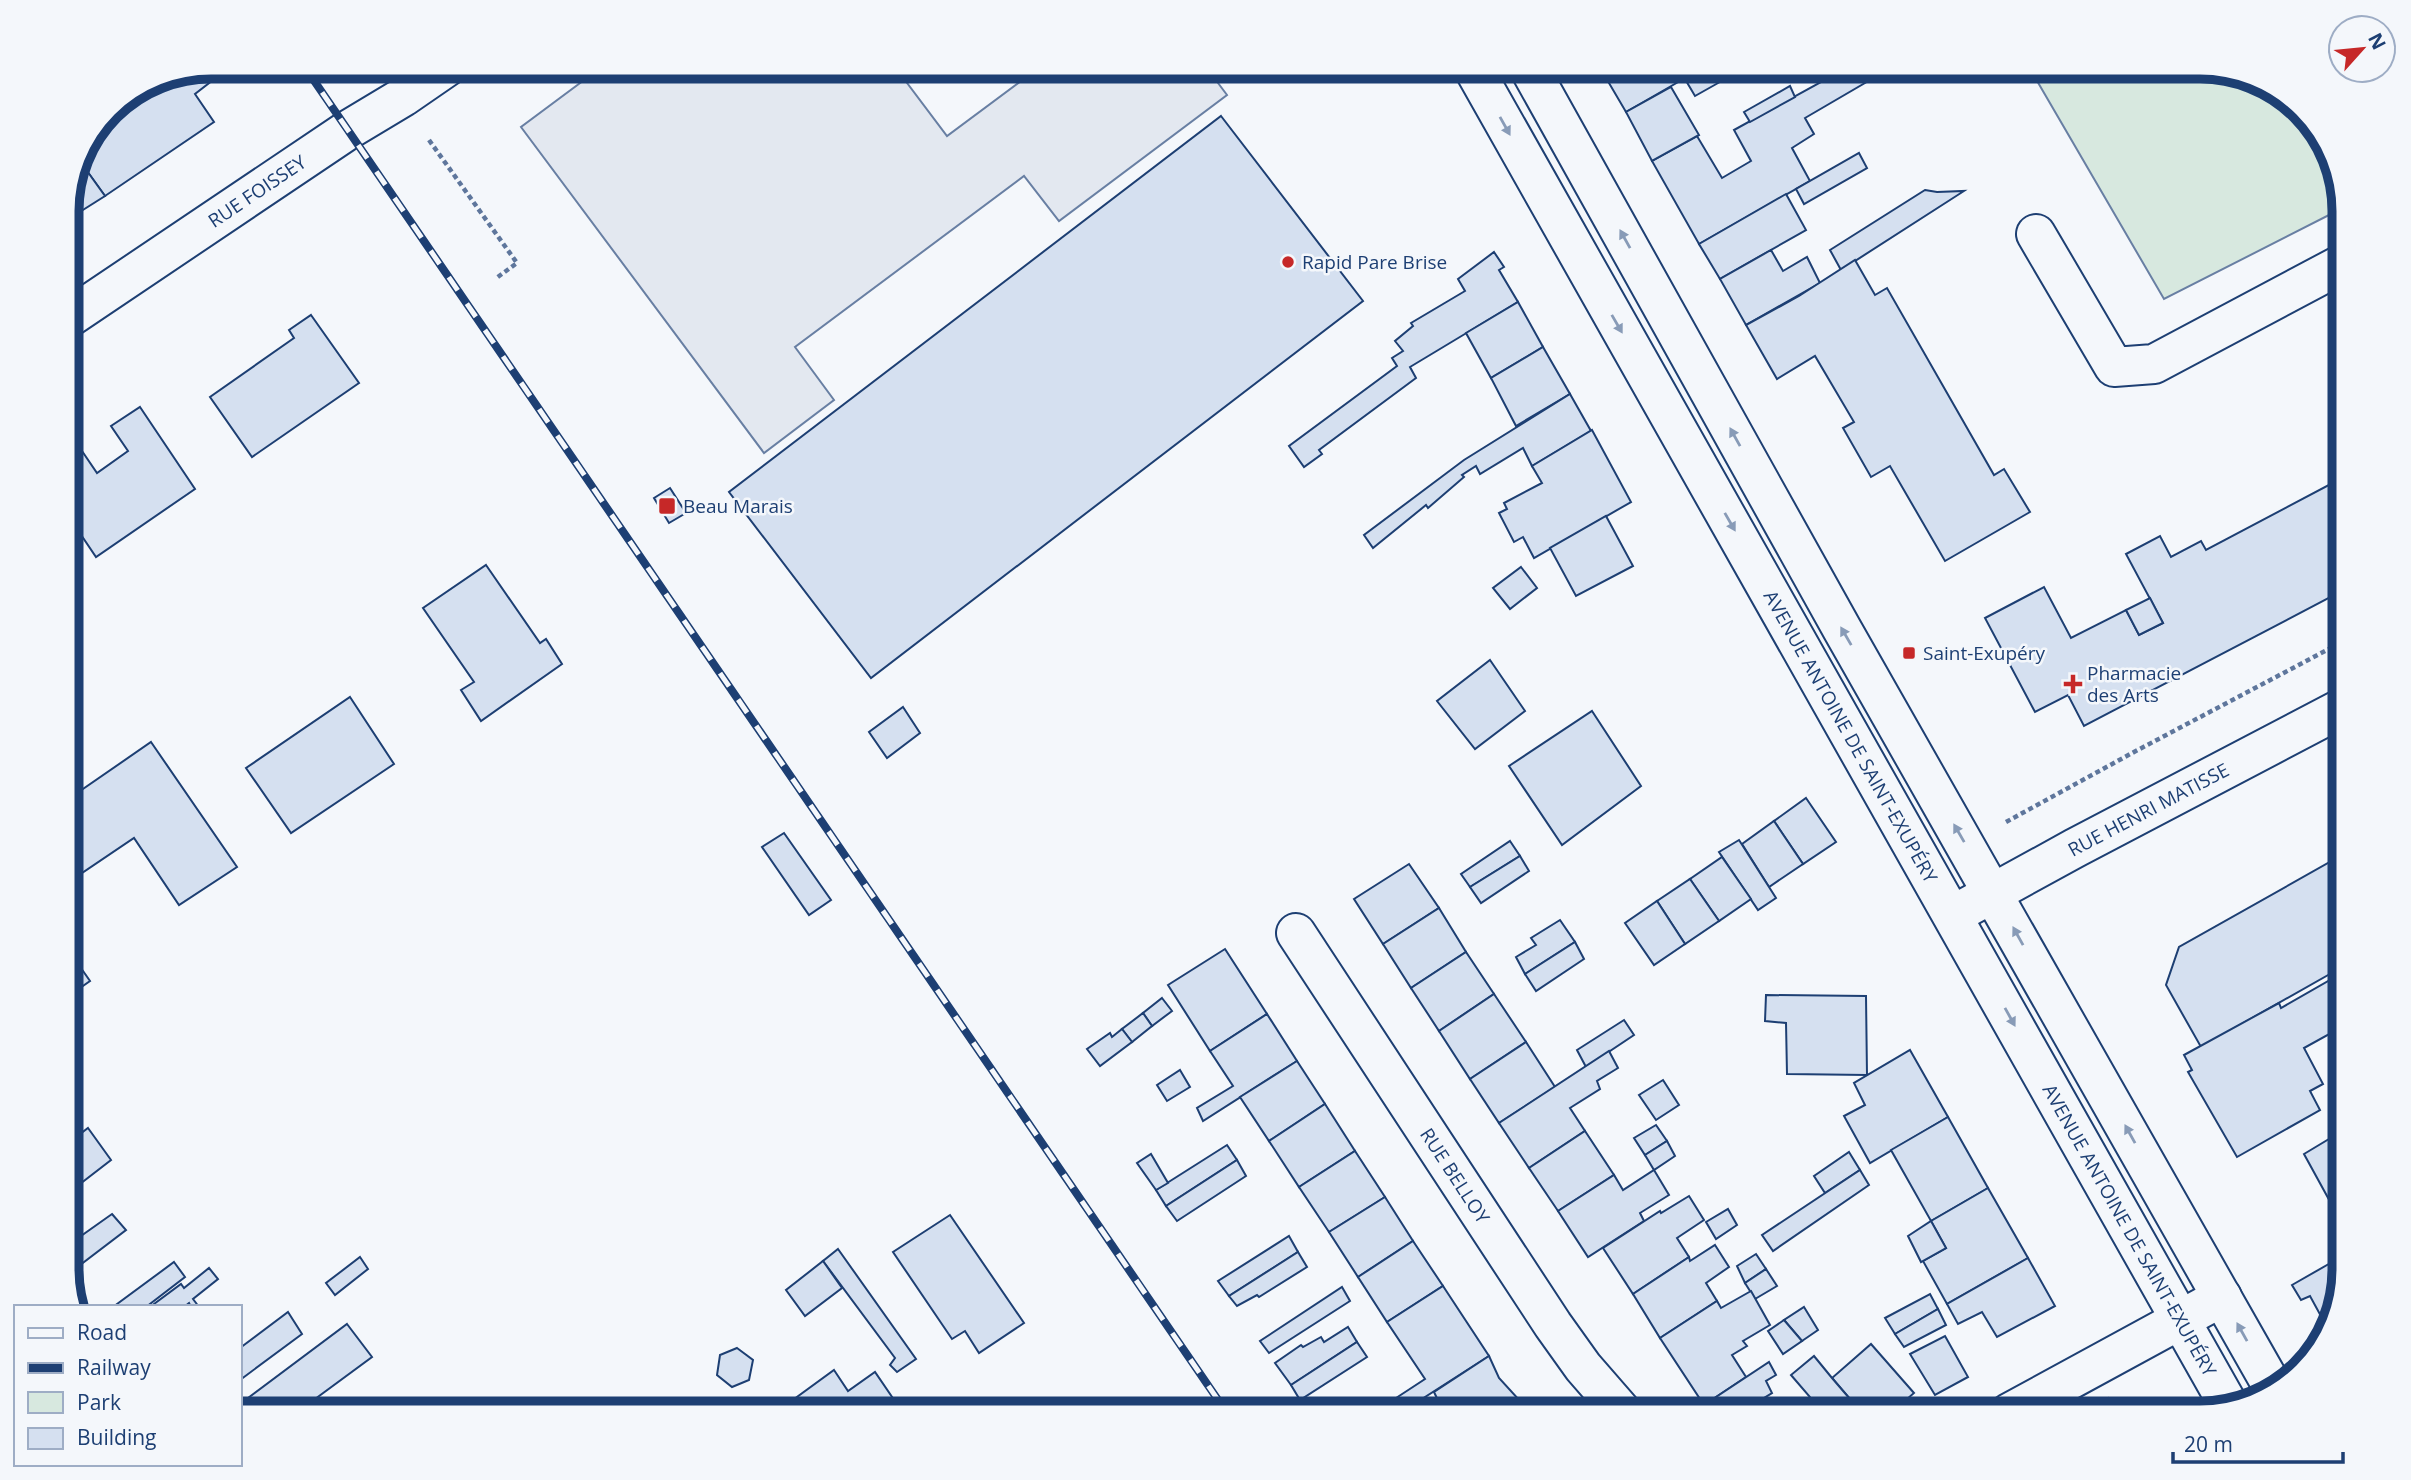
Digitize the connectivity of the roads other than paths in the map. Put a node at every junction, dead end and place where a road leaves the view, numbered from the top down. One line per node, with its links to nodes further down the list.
1 (429, 79): 6 (main road, RUE FOISSEY)
2 (1479, 79): 9 (main road, AVENUE ANTOINE DE SAINT-EXUPÉRY, one-way to 9)
3 (1535, 79): 8 (main road, one-way to 3)
4 (2036, 234): 5 (main road)
5 (2332, 269)
6 (79, 311)
7 (2332, 713): 8 (main road, RUE HENRI MATISSE)
8 (1993, 893): 9 (main road, RUE HENRI MATISSE); 11 (main road, one-way to 8)
9 (1953, 915): 12 (main road, AVENUE ANTOINE DE SAINT-EXUPÉRY, one-way to 12)
10 (1296, 933): 15 (main road, RUE BELLOY)
11 (2222, 1297): 12 (main road); 13 (main road, one-way to 11)
12 (2182, 1321): 14 (main road, AVENUE ANTOINE DE SAINT-EXUPÉRY); 16 (main road)
13 (2270, 1382)
14 (2226, 1398)
15 (1613, 1401)
16 (2032, 1401)

